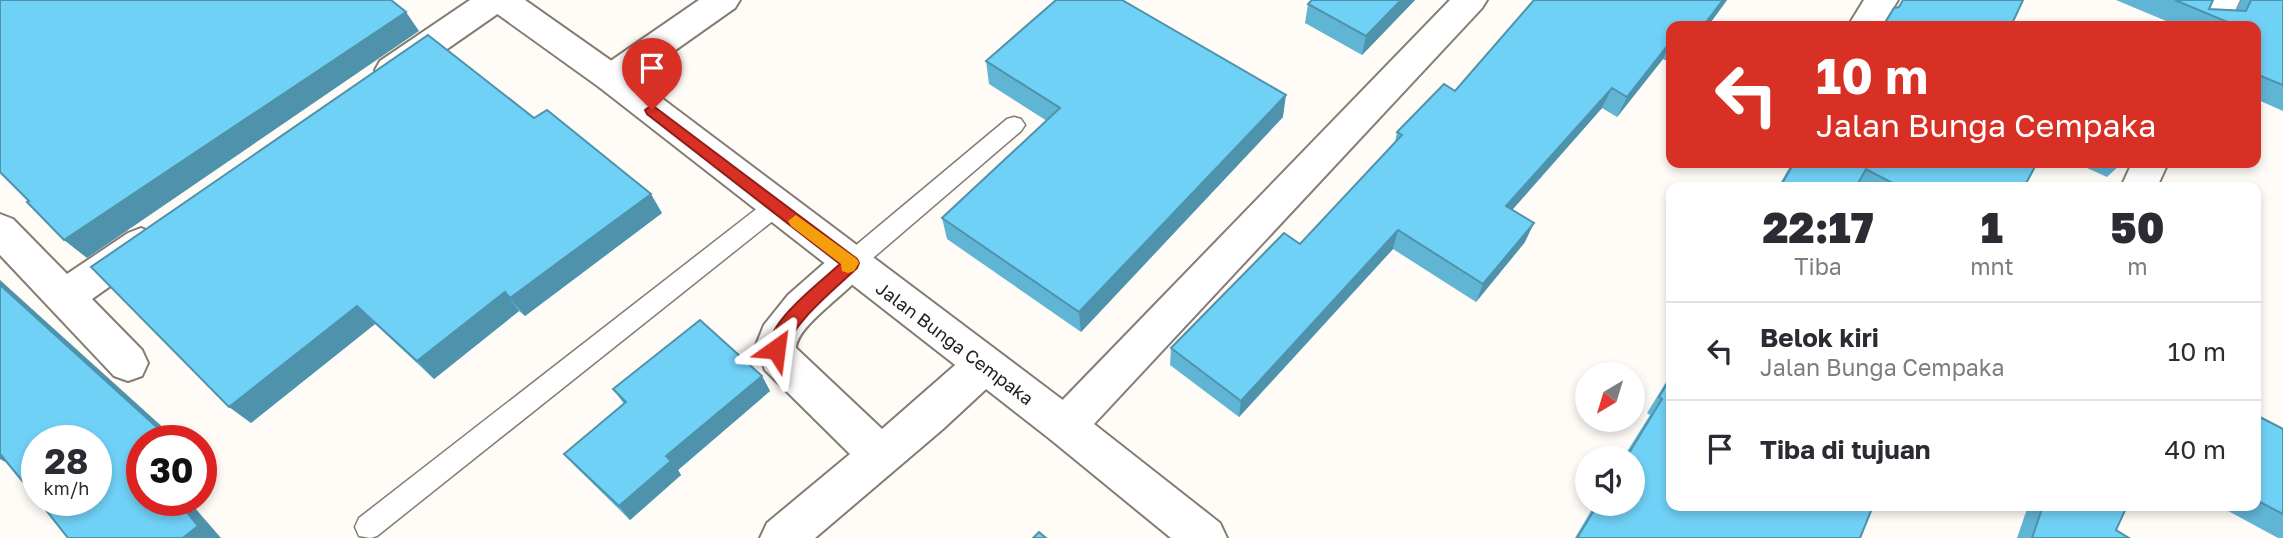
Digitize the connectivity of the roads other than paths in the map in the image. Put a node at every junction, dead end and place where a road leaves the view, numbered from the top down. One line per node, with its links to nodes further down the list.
1 (495, 0): 10 (street)
2 (501, 0): 9 (street, Jalan Bunga Cempaka)
3 (723, 0): 9 (street)
4 (1470, 0): 19 (street)
5 (1881, 0): 7 (street)
6 (2223, 0): 8 (street)
7 (1868, 21)
8 (2213, 21)
9 (611, 78): 12 (street, Jalan Bunga Cempaka)
10 (370, 85)
11 (1014, 125): 15 (lane)
12 (776, 206): 15 (street, Jalan Bunga Cempaka); 21 (lane)
13 (166, 226): 16 (street)
14 (0, 230): 16 (street)
15 (851, 263): 18 (street, Jalan Bunga Cempaka); 20 (street)
16 (64, 297): 17 (street)
17 (128, 363)
18 (984, 365): 19 (street, Jalan Bunga Cempaka); 20 (street)
19 (1065, 426): 23 (street, Jalan Bunga Cempaka)
20 (880, 455): 22 (street)
21 (368, 527)
22 (782, 538)
23 (1205, 538)

